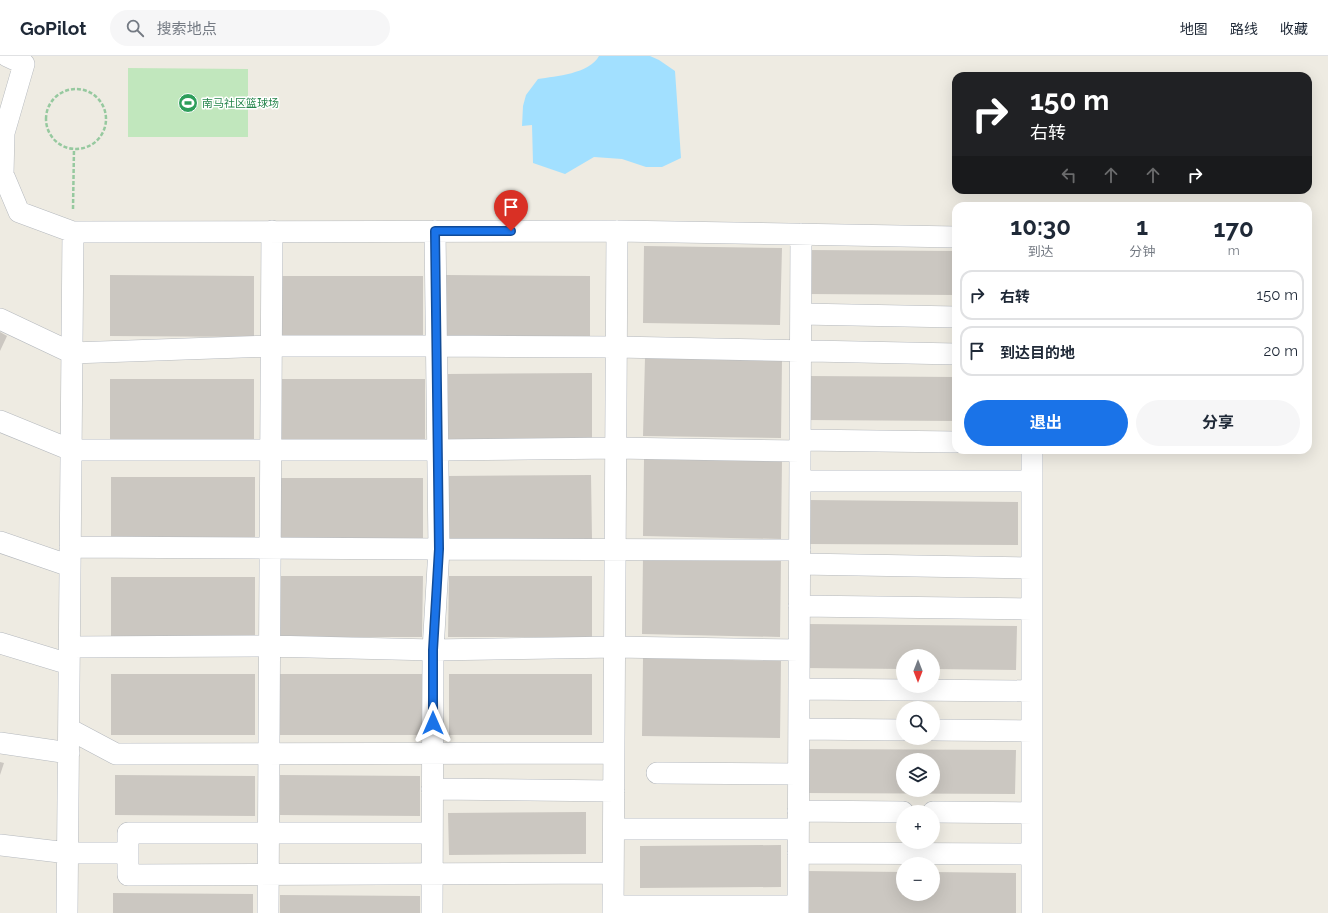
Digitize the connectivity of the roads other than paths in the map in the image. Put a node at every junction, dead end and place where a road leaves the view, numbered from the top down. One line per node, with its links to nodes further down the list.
1 (7, 56): 3 (street)
2 (0, 203): 3 (street)
3 (19, 212): 7 (street)
4 (272, 231): 5 (street); 7 (street); 13 (street)
5 (435, 231): 6 (street); 14 (street)
6 (617, 231): 8 (street); 15 (street)
7 (73, 232): 17 (street)
8 (801, 234): 9 (street); 10 (street)
9 (952, 237)
10 (801, 314): 11 (street); 16 (street)
11 (952, 317)
12 (0, 319): 17 (street)
13 (271, 346): 14 (street); 17 (street); 24 (street)
14 (437, 346): 15 (street); 25 (street)
15 (617, 347): 16 (street); 22 (street)
16 (800, 352): 18 (street); 21 (street)
17 (72, 353): 23 (street)
18 (952, 354)
19 (3, 425): 23 (street)
20 (952, 442): 21 (street)
21 (800, 446): 22 (street); 27 (street)
22 (616, 448): 25 (street); 32 (street)
23 (71, 450): 24 (street); 33 (street)
24 (270, 450): 25 (street); 30 (street)
25 (438, 450): 31 (street)
26 (1032, 454): 28 (street)
27 (800, 481): 28 (street); 34 (street)
28 (1032, 481): 35 (street)
29 (0, 542): 33 (street)
30 (270, 549): 31 (street); 33 (street); 39 (street)
31 (439, 549): 32 (street); 41 (street)
32 (615, 549): 34 (street); 40 (street)
33 (70, 556): 43 (street)
34 (800, 557): 35 (street); 36 (street)
35 (1032, 568): 37 (street)
36 (799, 606): 37 (street); 42 (street)
37 (1032, 609): 45 (street)
38 (0, 643): 43 (street)
39 (269, 646): 41 (street); 43 (street); 53 (street)
40 (614, 647): 41 (street); 42 (street); 55 (street)
41 (433, 650): 54 (street)
42 (799, 650): 44 (street)
43 (69, 655): 46 (street)
44 (799, 689): 45 (street); 47 (street)
45 (1032, 691): 50 (street)
46 (69, 729): 52 (street); 53 (street)
47 (799, 729): 48 (street); 57 (street)
48 (896, 730)
49 (940, 730): 50 (street)
50 (1032, 731): 62 (street)
51 (0, 743): 52 (street)
52 (69, 753): 68 (street)
53 (269, 753): 54 (street); 66 (street)
54 (432, 753): 55 (street); 58 (street)
55 (614, 753): 59 (street)
56 (657, 773): 57 (street)
57 (798, 774): 63 (street)
58 (432, 789): 59 (street); 65 (street)
59 (614, 791): 64 (street)
60 (940, 812): 62 (street)
61 (896, 813): 63 (street)
62 (1032, 813): 71 (street)
63 (798, 820): 64 (street); 70 (street)
64 (614, 829): 73 (street)
65 (432, 833): 66 (street); 72 (street)
66 (268, 834): 69 (street); 74 (street)
67 (0, 845): 68 (street)
68 (68, 853): 69 (street); 77 (street)
69 (128, 853): 74 (street)
70 (798, 853): 71 (street); 76 (street)
71 (1032, 854): 80 (street)
72 (432, 873): 73 (street); 74 (street); 79 (street)
73 (613, 873): 75 (street)
74 (268, 875): 78 (street)
75 (613, 909): 76 (street)
76 (798, 910)
77 (67, 913)
78 (268, 913)
79 (432, 913)
80 (1032, 913)

